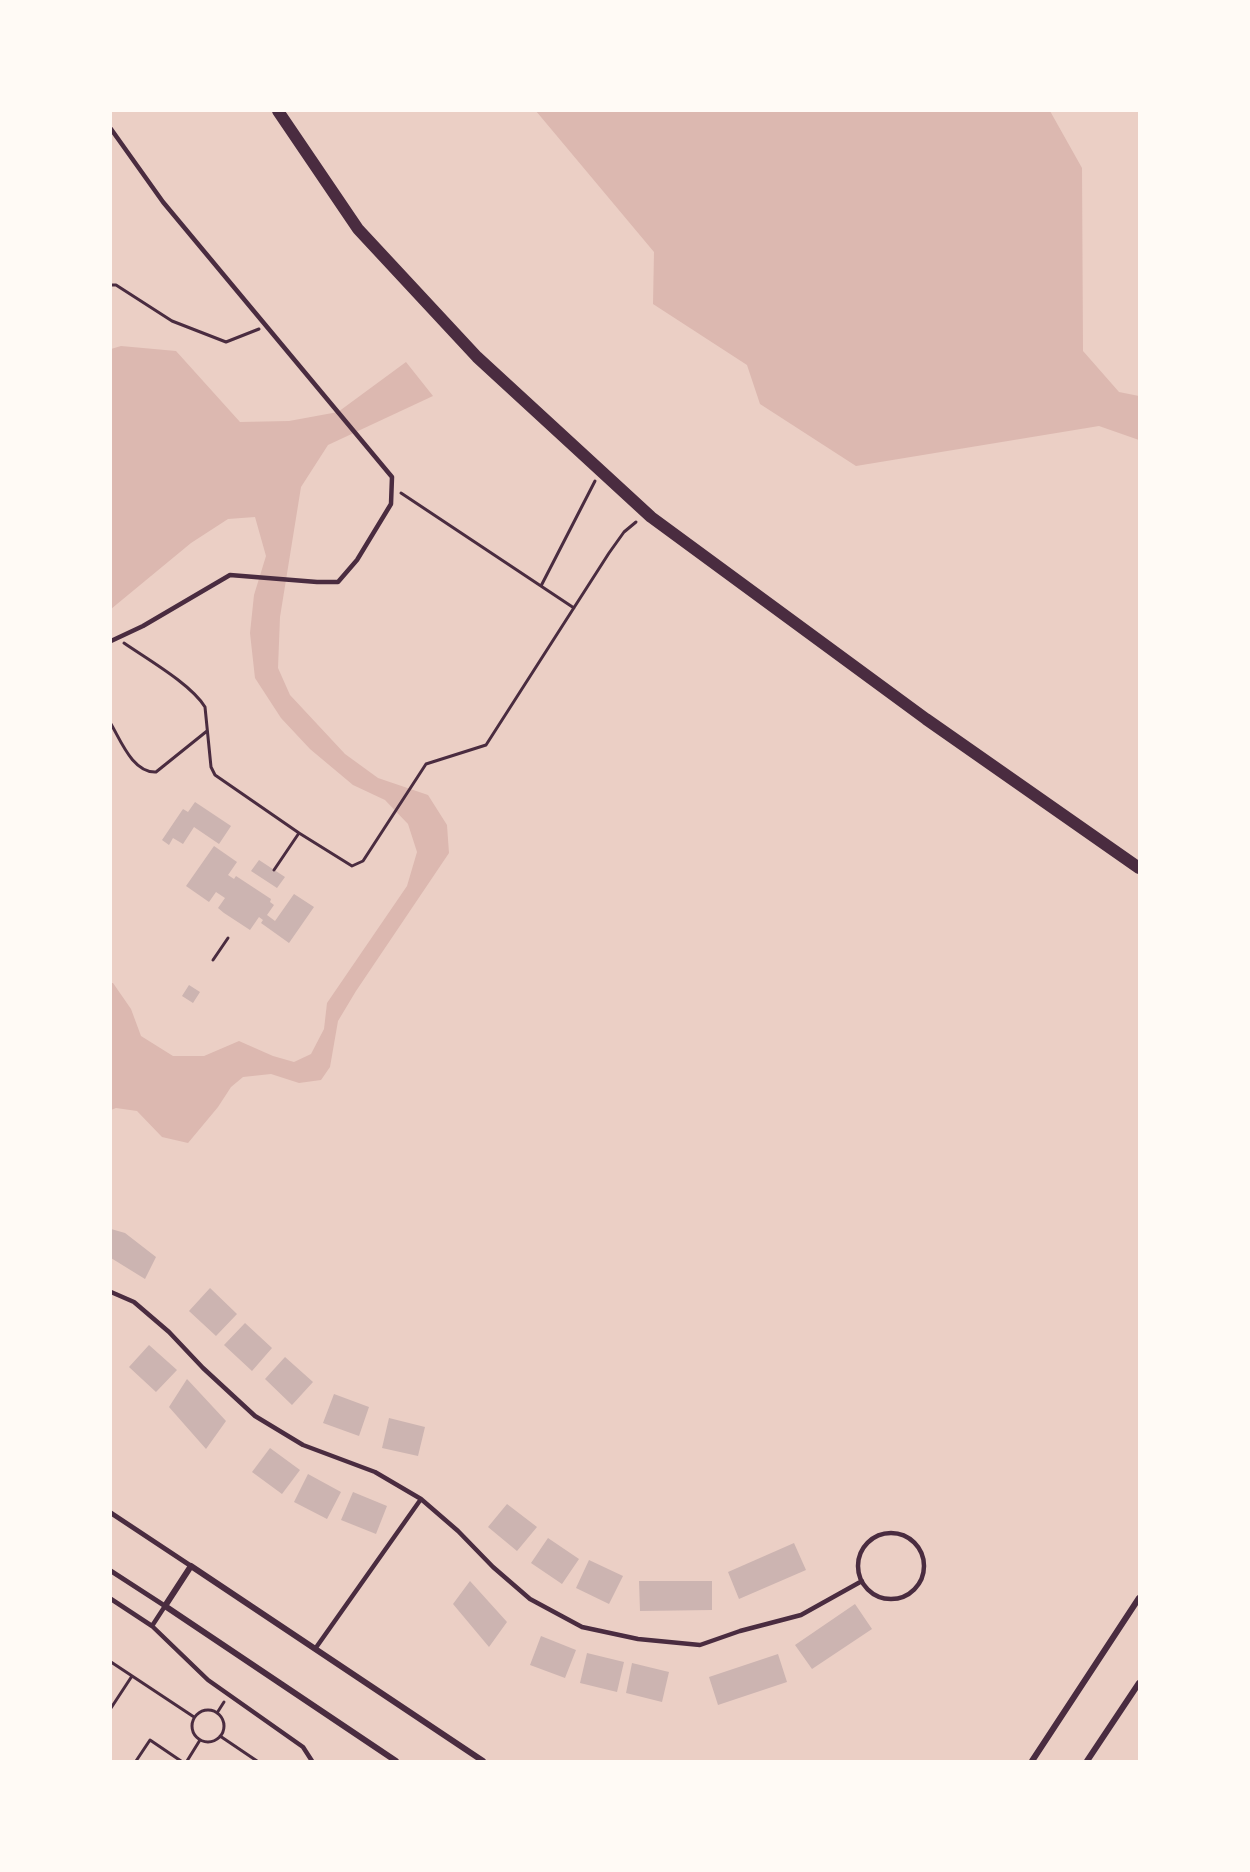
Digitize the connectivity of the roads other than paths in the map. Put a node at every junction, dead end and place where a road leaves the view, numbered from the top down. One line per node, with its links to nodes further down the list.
1 (278, 111): 4 (main road)
2 (111, 129): 3 (lane)
3 (111, 641)
4 (1139, 868)
5 (111, 1292): 6 (lane)
6 (421, 1499): 10 (lane); 15 (lane)
7 (111, 1513): 8 (street)
8 (191, 1566): 13 (street); 15 (street)
9 (111, 1571): 13 (street)
10 (862, 1581): 10 (lane)
11 (1139, 1598): 20 (street)
12 (111, 1599): 14 (lane)
13 (165, 1606): 14 (lane); 18 (street)
14 (152, 1626): 17 (lane)
15 (315, 1649): 19 (street)
16 (1139, 1683): 21 (street)
17 (312, 1761)
18 (396, 1761)
19 (483, 1761)
20 (1032, 1761)
21 (1087, 1761)

